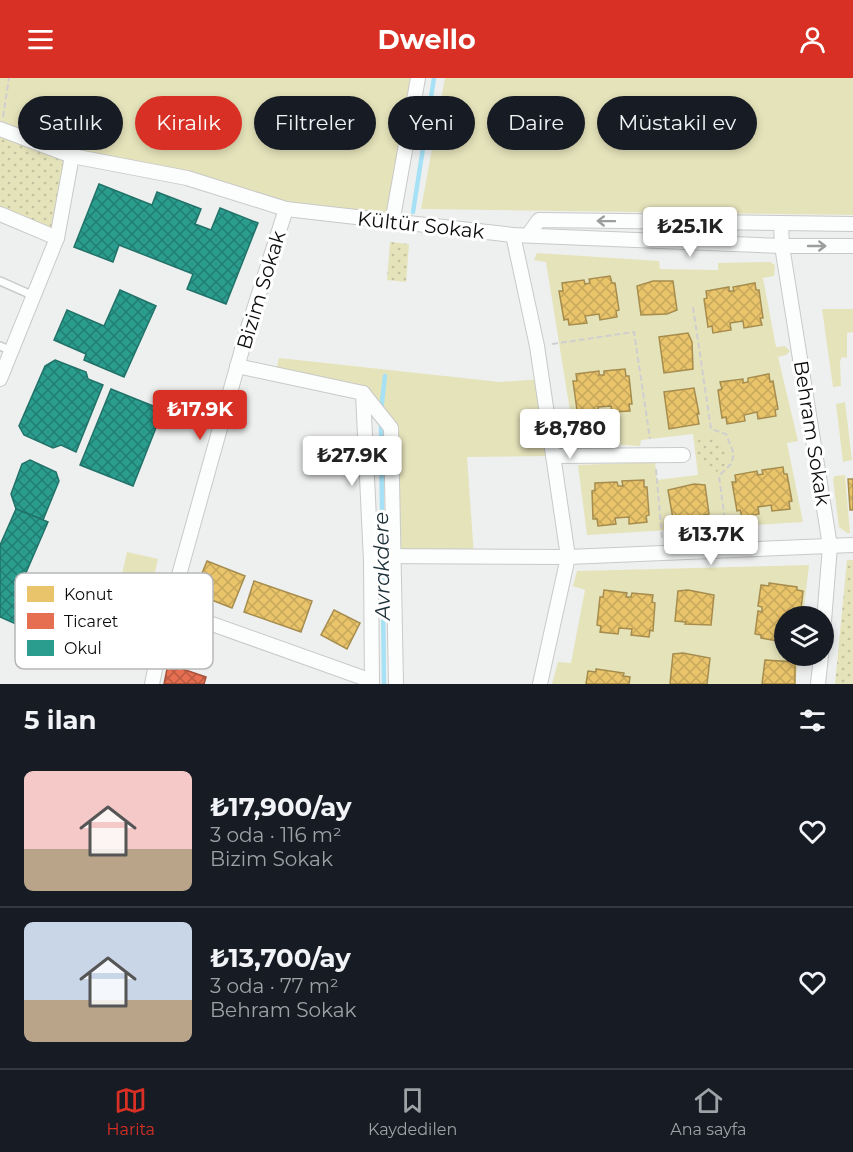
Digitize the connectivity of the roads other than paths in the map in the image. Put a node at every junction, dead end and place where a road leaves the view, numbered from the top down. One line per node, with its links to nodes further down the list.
1 (418, 78): 6 (street)
2 (1, 130): 3 (street, Kültür Sokak)
3 (72, 156): 4 (street, Kültür Sokak); 11 (street)
4 (286, 209): 6 (street, Kültür Sokak); 17 (street, Bizim Sokak)
5 (0, 214): 11 (street)
6 (392, 223): 9 (street, Kültür Sokak)
7 (781, 224): 8 (street); 10 (street, one-way to 10); 12 (street, Behram Sokak)
8 (853, 224)
9 (513, 235): 10 (street, Kültür Sokak); 21 (street)
10 (528, 235): 12 (street, Kültür Sokak)
11 (57, 238): 15 (street)
12 (782, 246): 13 (street, Kültür Sokak, one-way to 13); 23 (street, Behram Sokak)
13 (853, 246)
14 (0, 281): 15 (lane)
15 (34, 296): 16 (street)
16 (6, 349): 18 (street)
17 (237, 366): 19 (street); 27 (street, Bizim Sokak)
18 (0, 379)
19 (363, 393): 24 (street); 25 (street)
20 (683, 455): 21 (street)
21 (553, 456): 26 (street)
22 (853, 545): 23 (street)
23 (830, 546): 26 (street); 28 (street, Behram Sokak)
24 (371, 556): 25 (street); 32 (street)
25 (394, 556): 26 (street); 34 (street)
26 (568, 557): 35 (street)
27 (180, 573)
28 (825, 606)
29 (213, 625): 32 (street)
30 (820, 666): 36 (street)
31 (156, 669): 33 (street, Bizim Sokak)
32 (372, 682)
33 (152, 684)
34 (396, 684)
35 (540, 684)
36 (818, 684)

